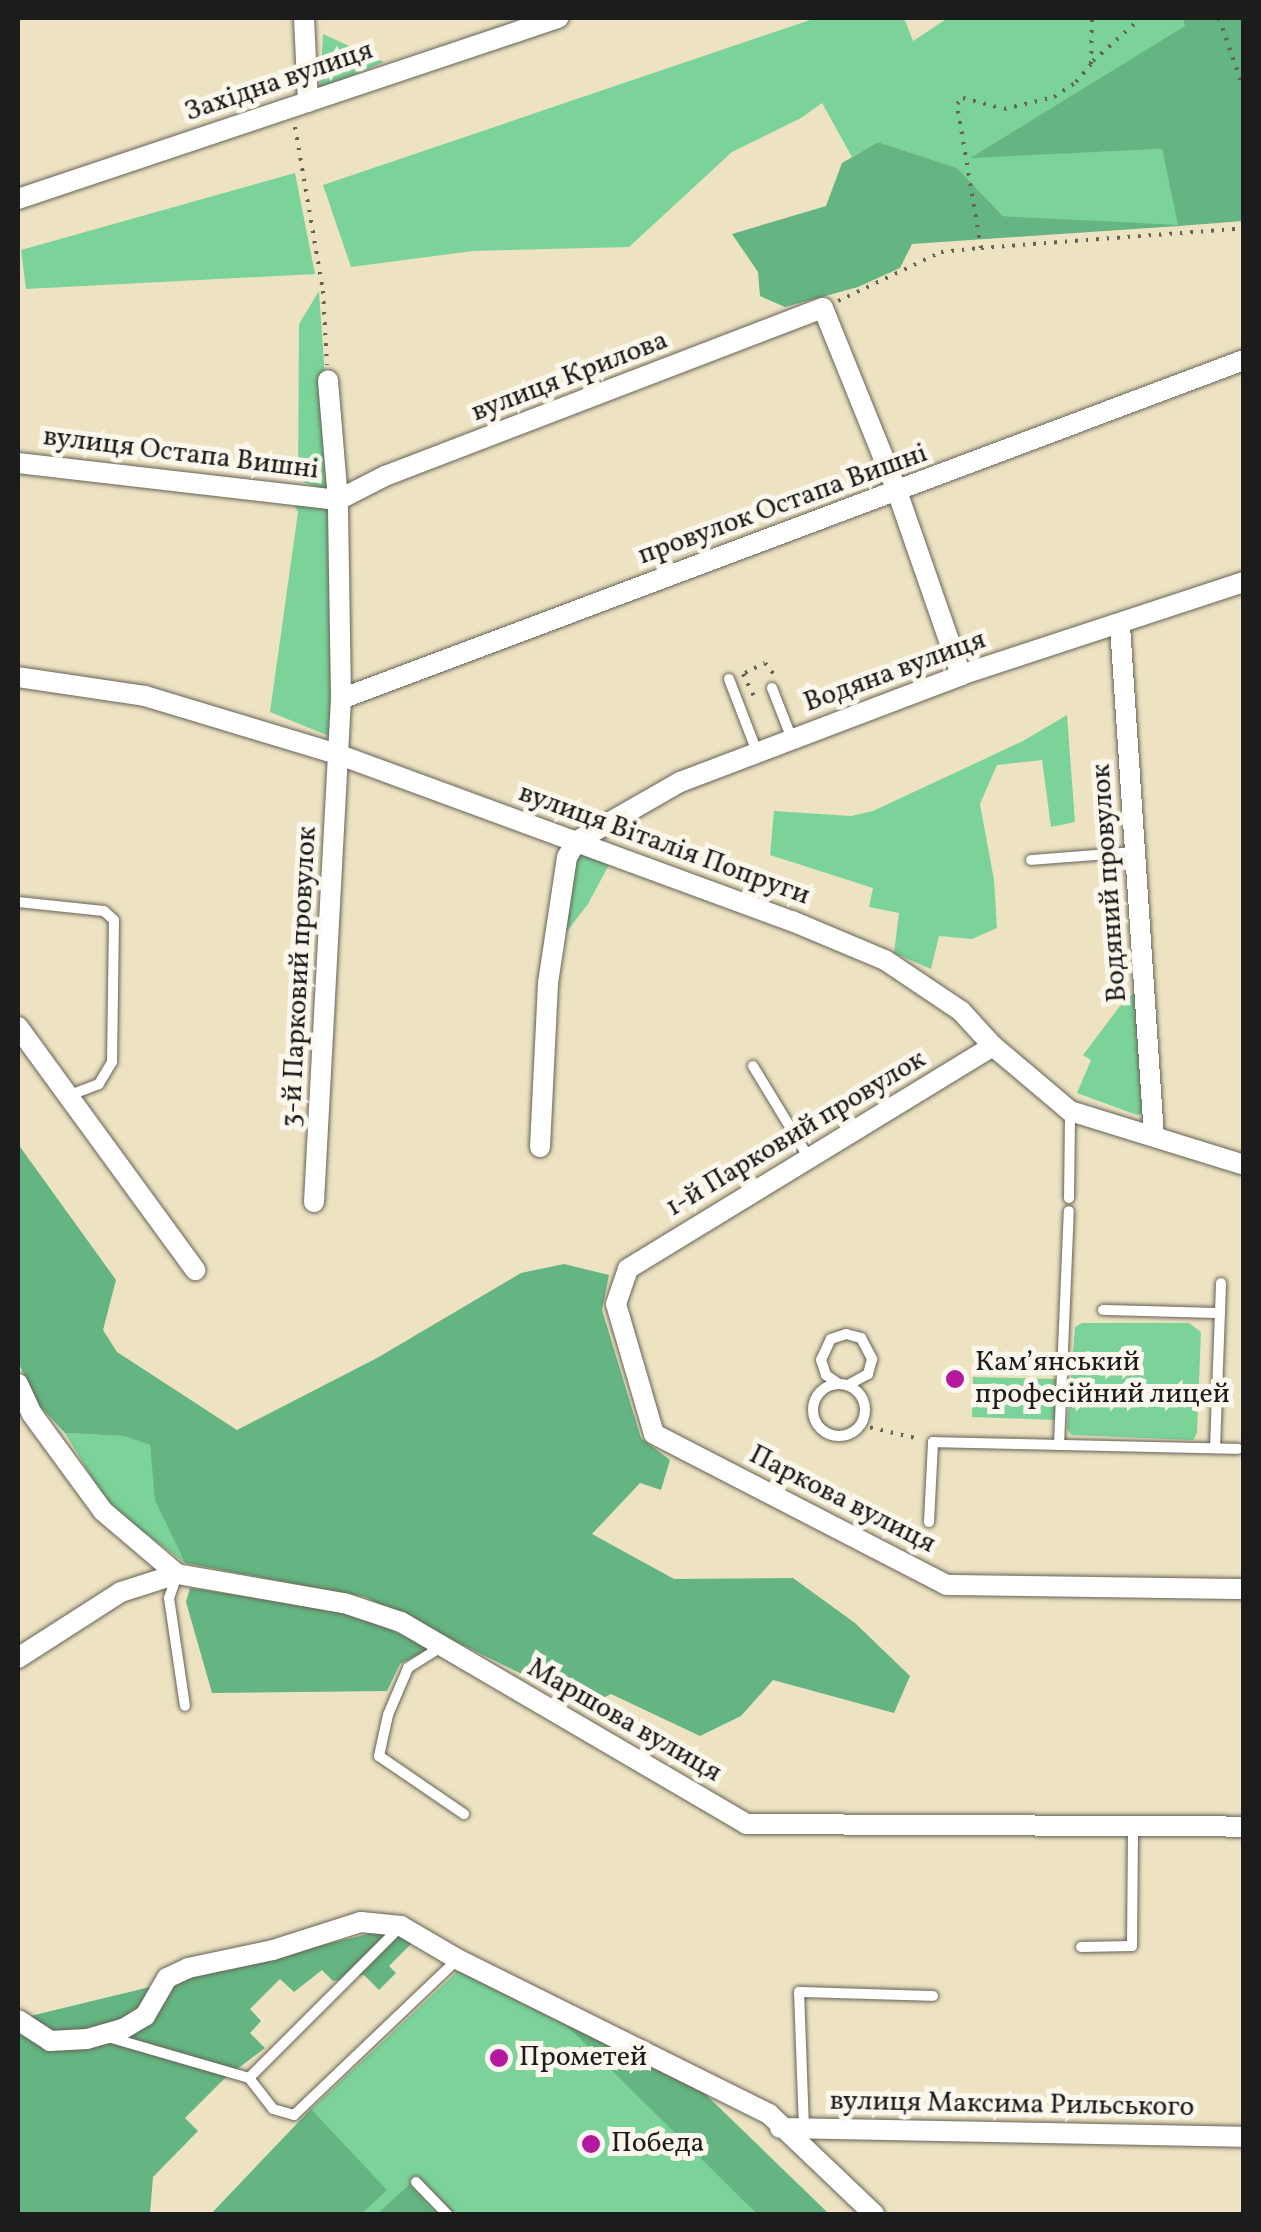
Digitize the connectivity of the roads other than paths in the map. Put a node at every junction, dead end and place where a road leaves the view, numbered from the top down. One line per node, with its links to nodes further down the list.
1 (304, 18): 3 (street)
2 (558, 18): 3 (street, Західна вулиця)
3 (300, 104): 4 (street, Західна вулиця)
4 (18, 199)
5 (1244, 360): 8 (street, провулок Остапа Вишні)
6 (328, 380): 9 (street, 3-й Парковий провулок)
7 (18, 462): 9 (street, вулиця Остапа Вишні)
8 (898, 494): 9 (street, вулиця Крилова); 12 (street); 16 (street, провулок Остапа Вишні)
9 (338, 500): 16 (street, 3-й Парковий провулок)
10 (1244, 582): 11 (street, Водяна вулиця)
11 (1120, 626): 12 (street, Водяна вулиця); 21 (street, Водяний провулок)
12 (961, 675): 17 (street, Водяна вулиця)
13 (18, 677): 19 (street, вулиця Віталія Попруги)
14 (729, 678): 18 (lane)
15 (768, 690): 17 (lane)
16 (341, 699): 19 (street, 3-й Парковий провулок)
17 (792, 740): 18 (street, Водяна вулиця)
18 (758, 752): 20 (street, Водяна вулиця)
19 (340, 756): 20 (street, вулиця Віталія Попруги); 33 (street, 3-й Парковий провулок)
20 (577, 841): 25 (street, вулиця Віталія Попруги); 30 (street)
21 (1136, 852): 22 (lane); 29 (street, Водяний провулок)
22 (1031, 860)
23 (18, 902): 27 (lane)
24 (18, 1028): 27 (street)
25 (993, 1046): 28 (street, вулиця Віталія Попруги); 31 (street, 1-й Парковий провулок)
26 (753, 1066): 31 (lane)
27 (67, 1096): 35 (street)
28 (1070, 1111): 29 (street, вулиця Віталія Попруги); 41 (lane)
29 (1154, 1136): 32 (street, вулиця Віталія Попруги)
30 (540, 1147)
31 (810, 1158): 34 (street, 1-й Парковий провулок)
32 (1244, 1165)
33 (314, 1202)
34 (628, 1269): 46 (street, Паркова вулиця)
35 (195, 1270)
36 (1221, 1283): 38 (lane)
37 (1102, 1310): 38 (lane)
38 (1220, 1313): 42 (lane)
39 (18, 1384): 45 (street)
40 (843, 1385): 40 (lane); 40 (lane)
41 (1059, 1445): 42 (lane); 44 (lane)
42 (1215, 1448): 43 (lane)
43 (1238, 1449)
44 (929, 1522)
45 (177, 1574): 47 (street, Маршова вулиця); 48 (street, Маршова вулиця); 49 (lane)
46 (1244, 1589)
47 (442, 1647): 50 (lane); 51 (street, Маршова вулиця)
48 (18, 1658)
49 (185, 1706)
50 (464, 1814)
51 (1133, 1827): 52 (street, Маршова вулиця); 54 (lane)
52 (1244, 1827)
53 (401, 1926): 55 (street); 58 (street); 59 (lane)
54 (1081, 1947)
55 (457, 1959): 59 (lane); 60 (street)
56 (933, 1996): 61 (lane)
57 (18, 2020): 58 (street)
58 (102, 2035): 59 (lane)
59 (249, 2078)
60 (780, 2128): 61 (street, вулиця Максима Рильського); 65 (street)
61 (804, 2129): 62 (street, вулиця Максима Рильського)
62 (1244, 2137)
63 (416, 2182): 64 (lane)
64 (447, 2214)
65 (874, 2214)

